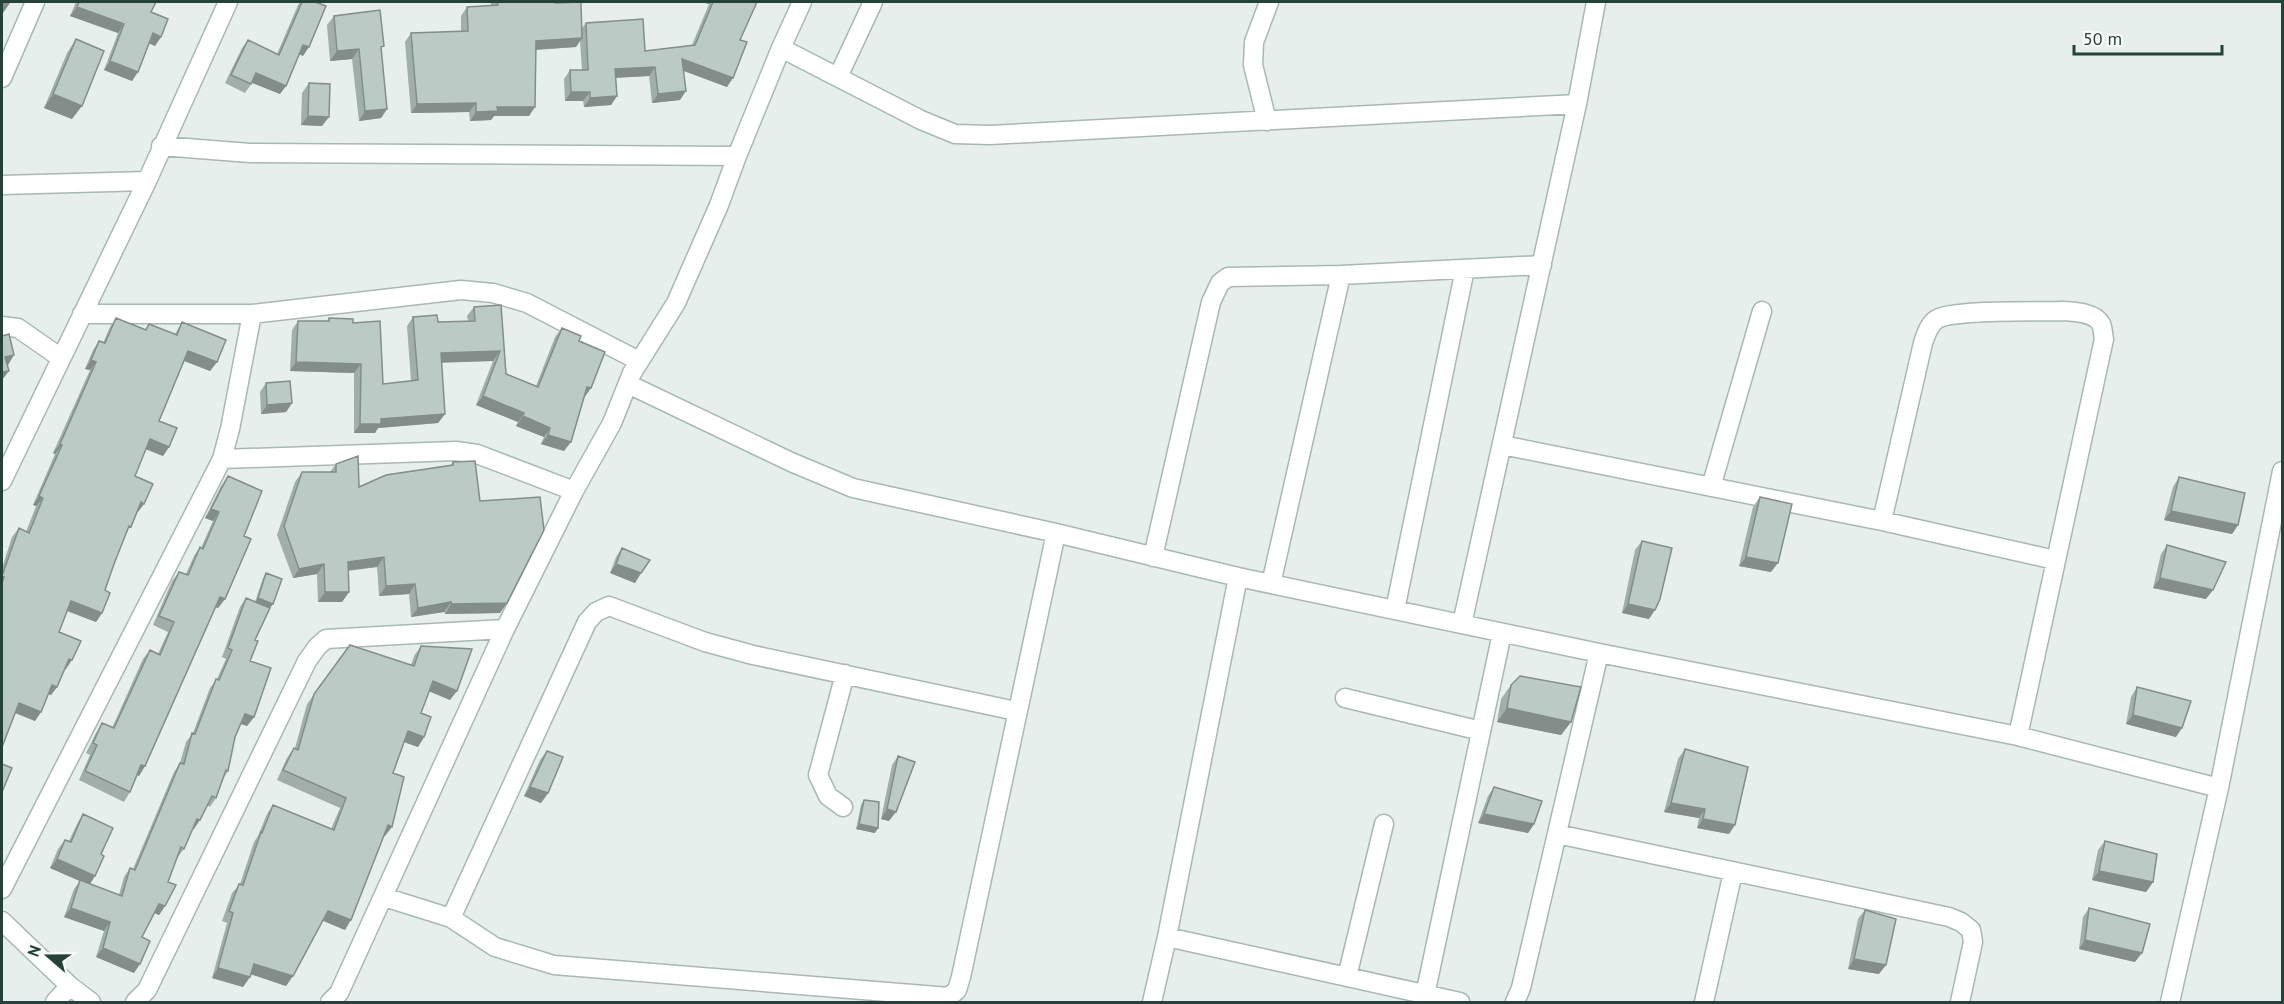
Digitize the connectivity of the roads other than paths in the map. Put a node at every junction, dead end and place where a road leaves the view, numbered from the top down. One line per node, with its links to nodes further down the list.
1 (35, 2): 9 (street)
2 (228, 2): 12 (street)
3 (802, 2): 7 (street)
4 (873, 2): 8 (street)
5 (1269, 2): 11 (street)
6 (1596, 2): 10 (street)
7 (781, 48): 8 (street); 13 (street)
8 (838, 77): 11 (street)
9 (2, 78)
10 (1577, 104): 11 (street); 16 (street)
11 (1267, 121)
12 (161, 146): 13 (street); 14 (street)
13 (737, 156): 24 (street)
14 (147, 181): 15 (street); 20 (street)
15 (2, 185)
16 (1542, 265): 17 (street); 26 (street)
17 (1466, 269): 18 (street); 38 (street)
18 (1341, 275): 34 (street); 37 (street)
19 (1762, 311): 30 (street)
20 (82, 314): 21 (street); 23 (street)
21 (252, 314): 24 (street); 27 (street)
22 (2, 326): 23 (street)
23 (61, 358): 29 (street)
24 (639, 361): 25 (street)
25 (628, 384): 31 (street); 33 (street)
26 (1502, 445): 30 (street); 39 (street)
27 (222, 459): 31 (street); 53 (street)
28 (2283, 471): 48 (street)
29 (2, 481)
30 (1711, 487): 32 (street)
31 (574, 491): 40 (street)
32 (1882, 521): 35 (street); 35 (street)
33 (1056, 533): 34 (street); 45 (street)
34 (1154, 556): 36 (street)
35 (2055, 560): 47 (street)
36 (1238, 577): 37 (street); 57 (street)
37 (1271, 584): 38 (street)
38 (1395, 610): 39 (street)
39 (1462, 624): 41 (street)
40 (505, 629): 54 (street); 63 (street)
41 (1502, 633): 42 (street); 46 (street)
42 (1599, 653): 47 (street); 51 (street)
43 (845, 674): 45 (street); 49 (street); 55 (street)
44 (1345, 698): 46 (street)
45 (1016, 711): 55 (street)
46 (1481, 731): 60 (street)
47 (2018, 736): 48 (street)
48 (2219, 788): 70 (street)
49 (843, 807)
50 (1384, 824): 58 (street)
51 (1557, 834): 52 (street); 67 (street)
52 (1733, 872): 68 (street); 69 (street)
53 (2, 889)
54 (384, 897): 55 (street); 64 (street)
55 (450, 918)
56 (2, 921): 59 (street)
57 (1167, 937): 58 (street); 65 (street)
58 (1347, 977): 60 (street)
59 (70, 986): 61 (street); 62 (street)
60 (1425, 995): 66 (street)
61 (55, 1002)
62 (91, 1002)
63 (135, 1002)
64 (330, 1002)
65 (1152, 1002)
66 (1460, 1002)
67 (1515, 1002)
68 (1704, 1002)
69 (1960, 1002)
70 (2170, 1002)

